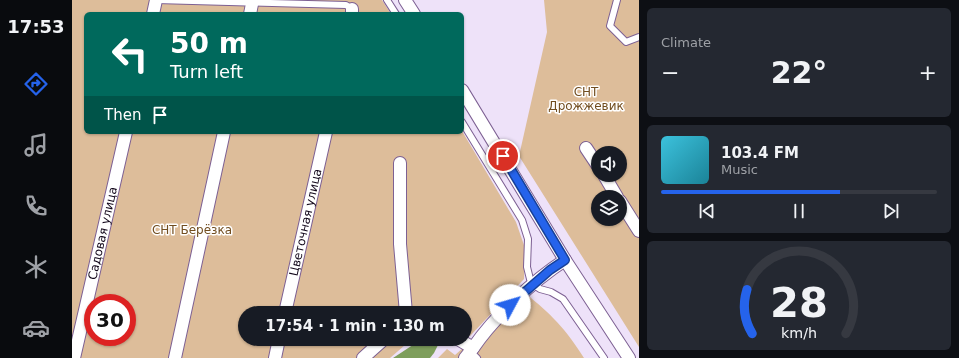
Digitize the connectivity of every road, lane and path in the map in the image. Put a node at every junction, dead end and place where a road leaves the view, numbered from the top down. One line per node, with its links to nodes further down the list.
1 (156, 0): 5 (lane); 7 (street)
2 (388, 0): 8 (lane)
3 (405, 0): 9 (street)
4 (617, 0): 10 (lane)
5 (251, 9): 6 (lane)
6 (352, 11)
7 (153, 12)
8 (395, 12)
9 (413, 12)
10 (639, 37)
11 (464, 93): 21 (street)
12 (464, 125): 22 (lane)
13 (126, 134): 29 (street, Садовая улица)
14 (224, 134): 30 (street)
15 (326, 134): 23 (street, Цветочная улица)
16 (586, 148): 17 (street)
17 (591, 156)
18 (400, 163): 24 (street)
19 (627, 212): 20 (street)
20 (639, 231)
21 (565, 260): 22 (street); 34 (street)
22 (534, 285): 28 (street); 33 (lane)
23 (287, 306)
24 (405, 306)
25 (278, 346): 31 (street)
26 (376, 346): 32 (street)
27 (465, 346): 28 (street)
28 (472, 354)
29 (74, 358)
30 (175, 358)
31 (275, 358)
32 (363, 358)
33 (604, 358)
34 (629, 358)

